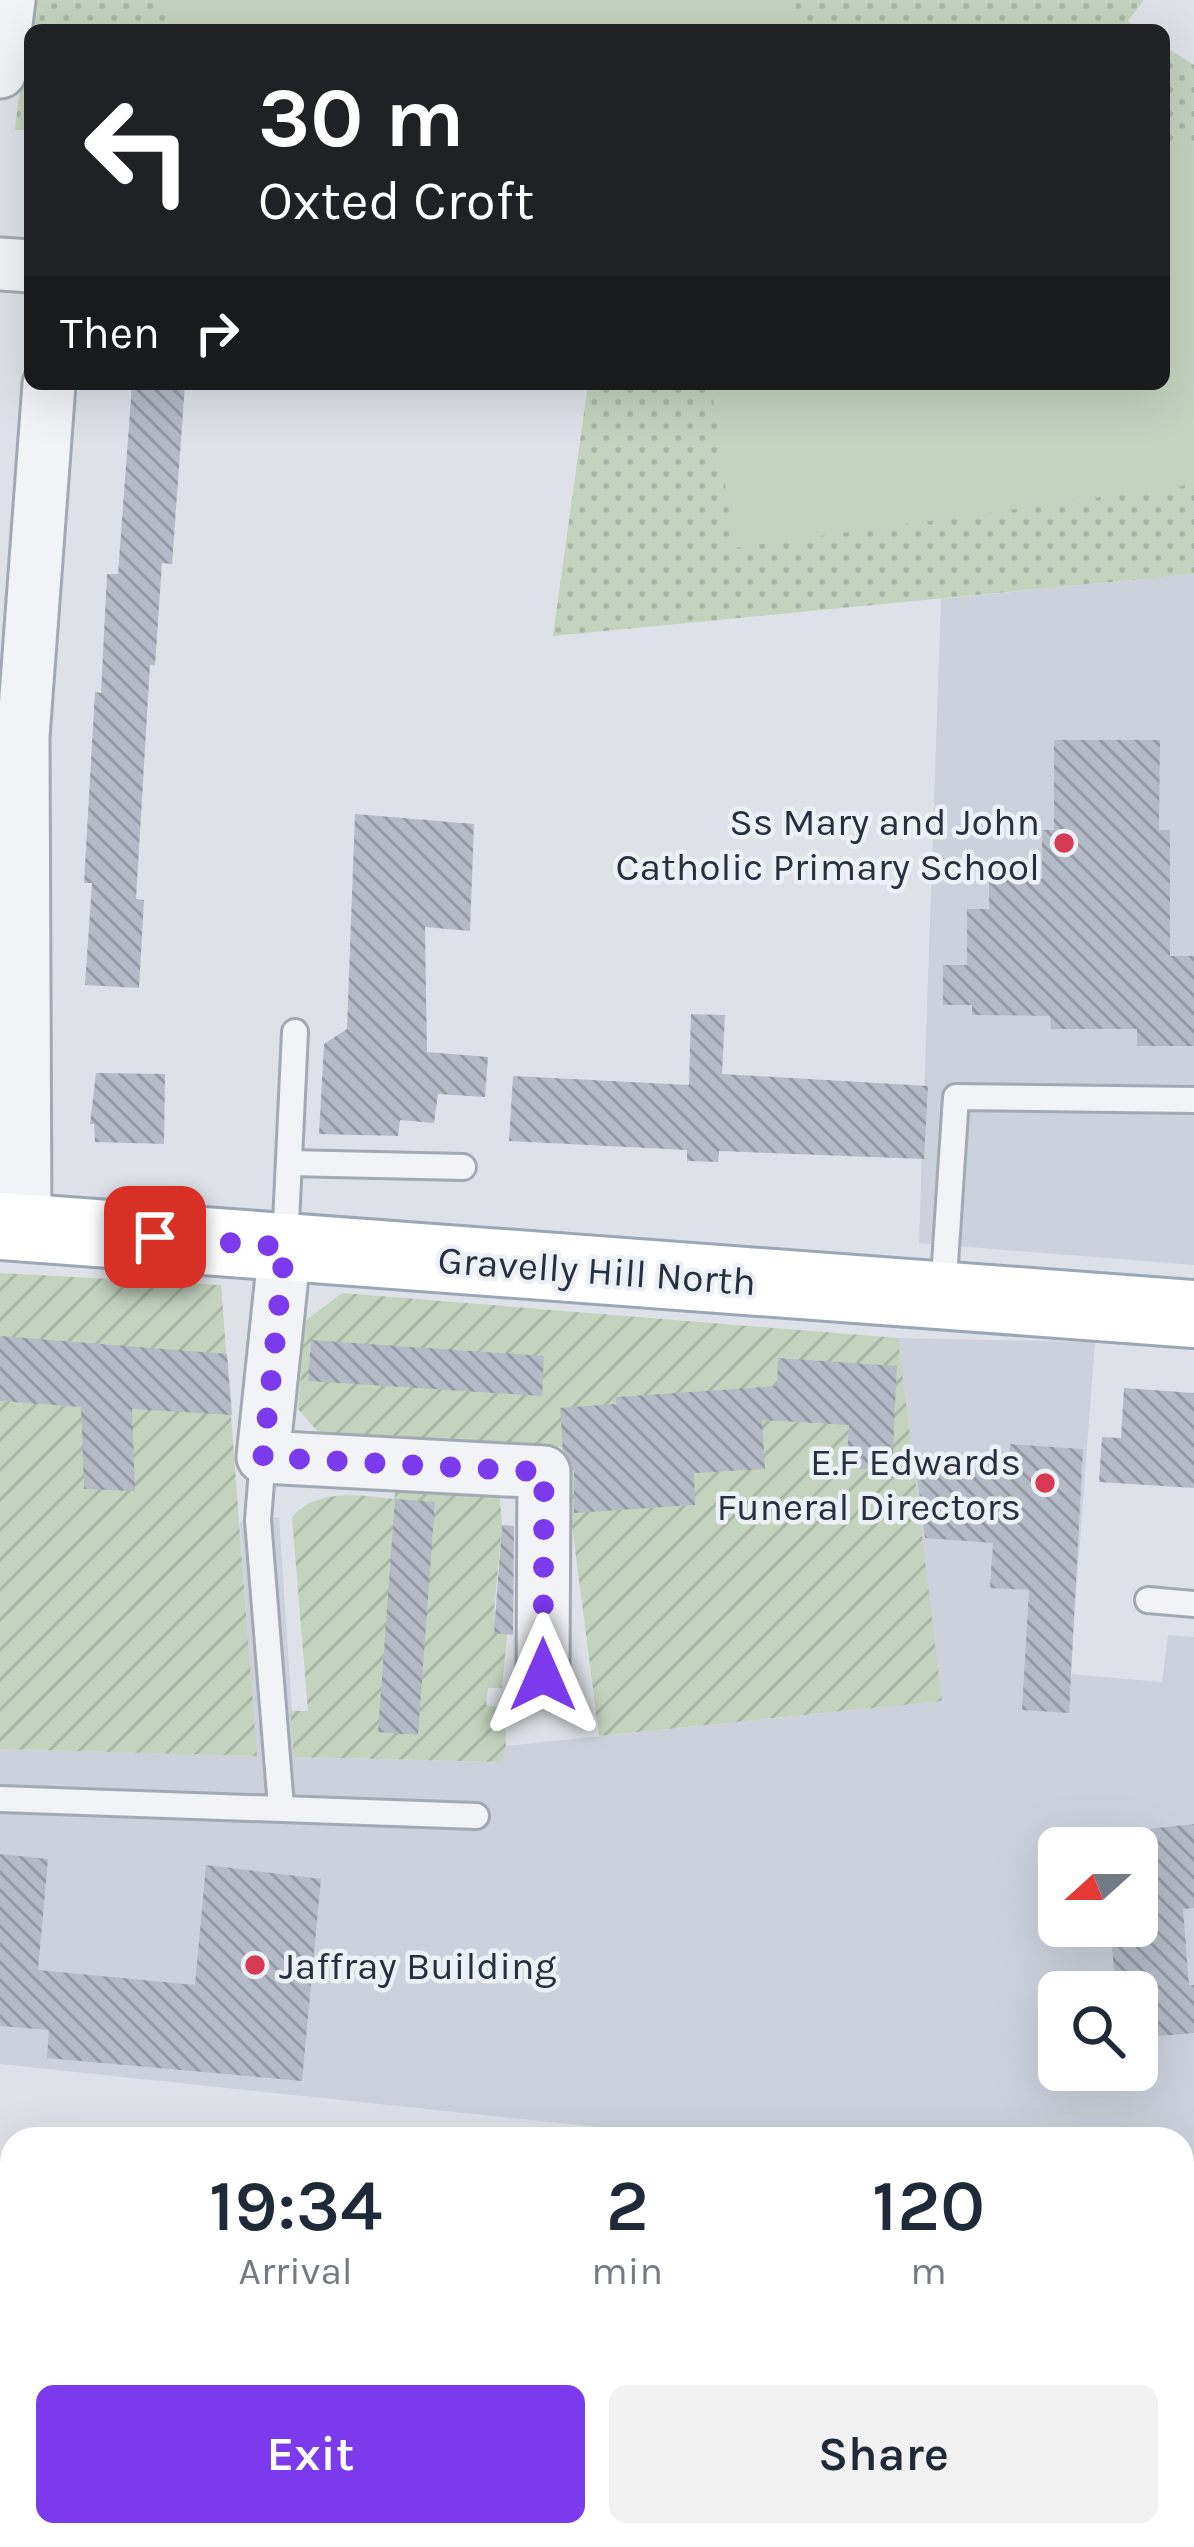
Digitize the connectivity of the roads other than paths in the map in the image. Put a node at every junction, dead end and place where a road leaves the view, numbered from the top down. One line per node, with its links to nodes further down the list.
1 (9, 0): 2 (street)
2 (0, 72)
3 (48, 390): 4 (street)
4 (12, 766): 9 (street)
5 (295, 1032): 7 (lane)
6 (1194, 1100): 11 (lane)
7 (289, 1162): 8 (lane); 10 (lane)
8 (463, 1167)
9 (13, 1227): 10 (main road, Gravelly Hill North)
10 (285, 1247): 11 (main road, Gravelly Hill North); 13 (street)
11 (943, 1295): 12 (main road, Gravelly Hill North)
12 (1194, 1314)
13 (263, 1457): 16 (street); 18 (lane)
14 (1148, 1600): 15 (lane)
15 (1194, 1604)
16 (543, 1675)
17 (0, 1798): 18 (lane)
18 (281, 1807): 19 (lane)
19 (476, 1816)

